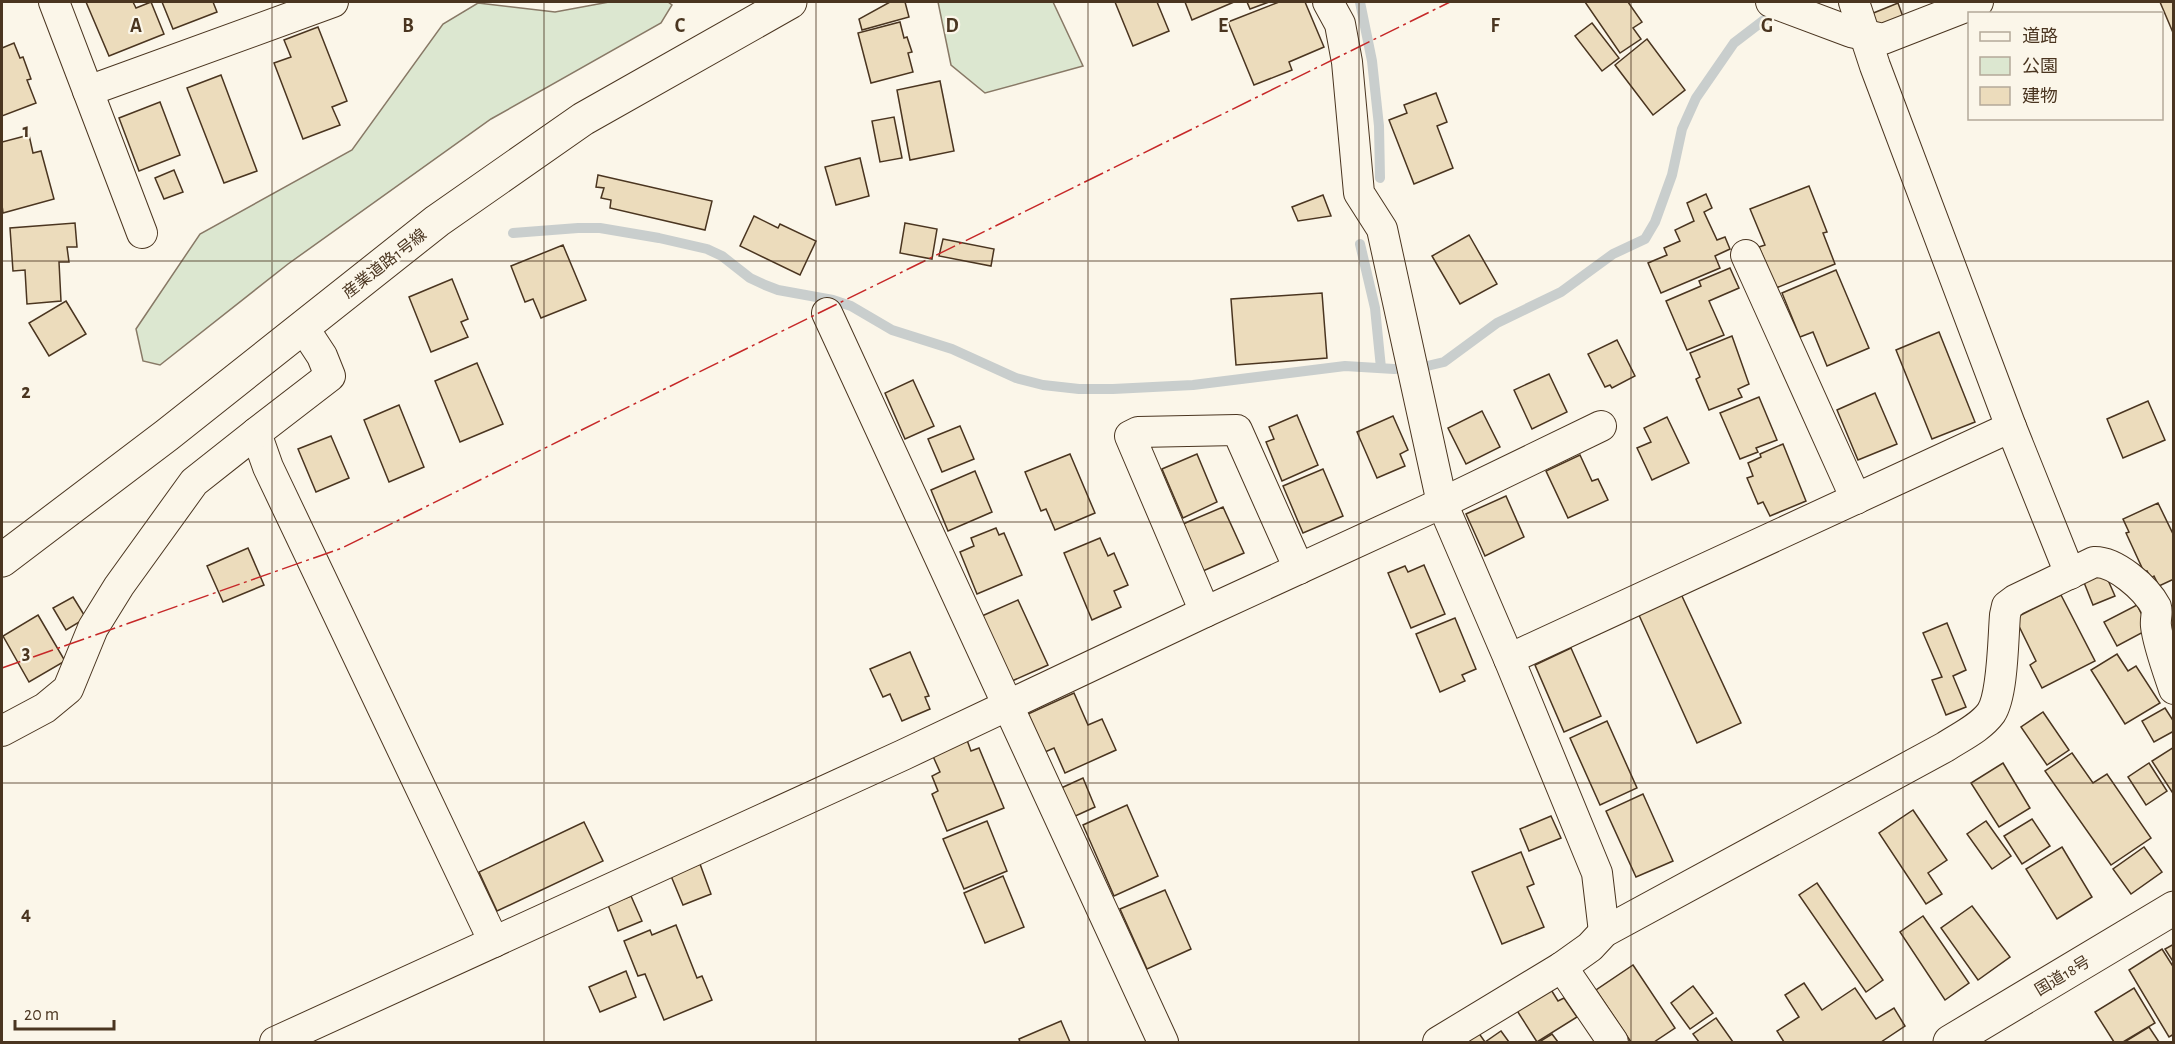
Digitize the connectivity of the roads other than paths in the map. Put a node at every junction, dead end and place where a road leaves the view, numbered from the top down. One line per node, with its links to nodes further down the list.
1 (54, 2): 9 (street)
2 (333, 2): 9 (street)
3 (790, 2): 13 (main road, 産業道路1号線)
4 (1328, 2): 18 (street)
5 (1771, 2): 8 (street)
6 (1854, 2): 8 (street)
7 (1978, 2): 8 (street)
8 (1867, 36): 15 (street)
9 (88, 91): 10 (street)
10 (142, 233)
11 (1746, 255): 17 (street)
12 (828, 313): 26 (street)
13 (303, 327): 16 (street); 19 (main road, 産業道路1号線)
14 (1601, 426): 18 (street)
15 (2012, 427): 17 (street); 21 (street)
16 (256, 433): 27 (street); 30 (street)
17 (1856, 499): 24 (street)
18 (1442, 503): 20 (street); 24 (street)
19 (2, 560)
20 (1299, 569): 23 (street); 23 (street)
21 (2070, 574): 22 (street); 29 (street)
22 (2165, 606): 25 (street)
23 (1205, 612): 26 (street)
24 (1509, 659): 29 (street)
25 (2174, 689)
26 (1008, 705): 30 (street); 33 (street)
27 (2, 731)
28 (2174, 908): 36 (main road, 国道18号)
29 (1604, 932): 31 (street)
30 (494, 942): 32 (street)
31 (1562, 967): 34 (street); 35 (street)
32 (275, 1042)
33 (1163, 1042)
34 (1438, 1042)
35 (1612, 1042)
36 (1950, 1042)

